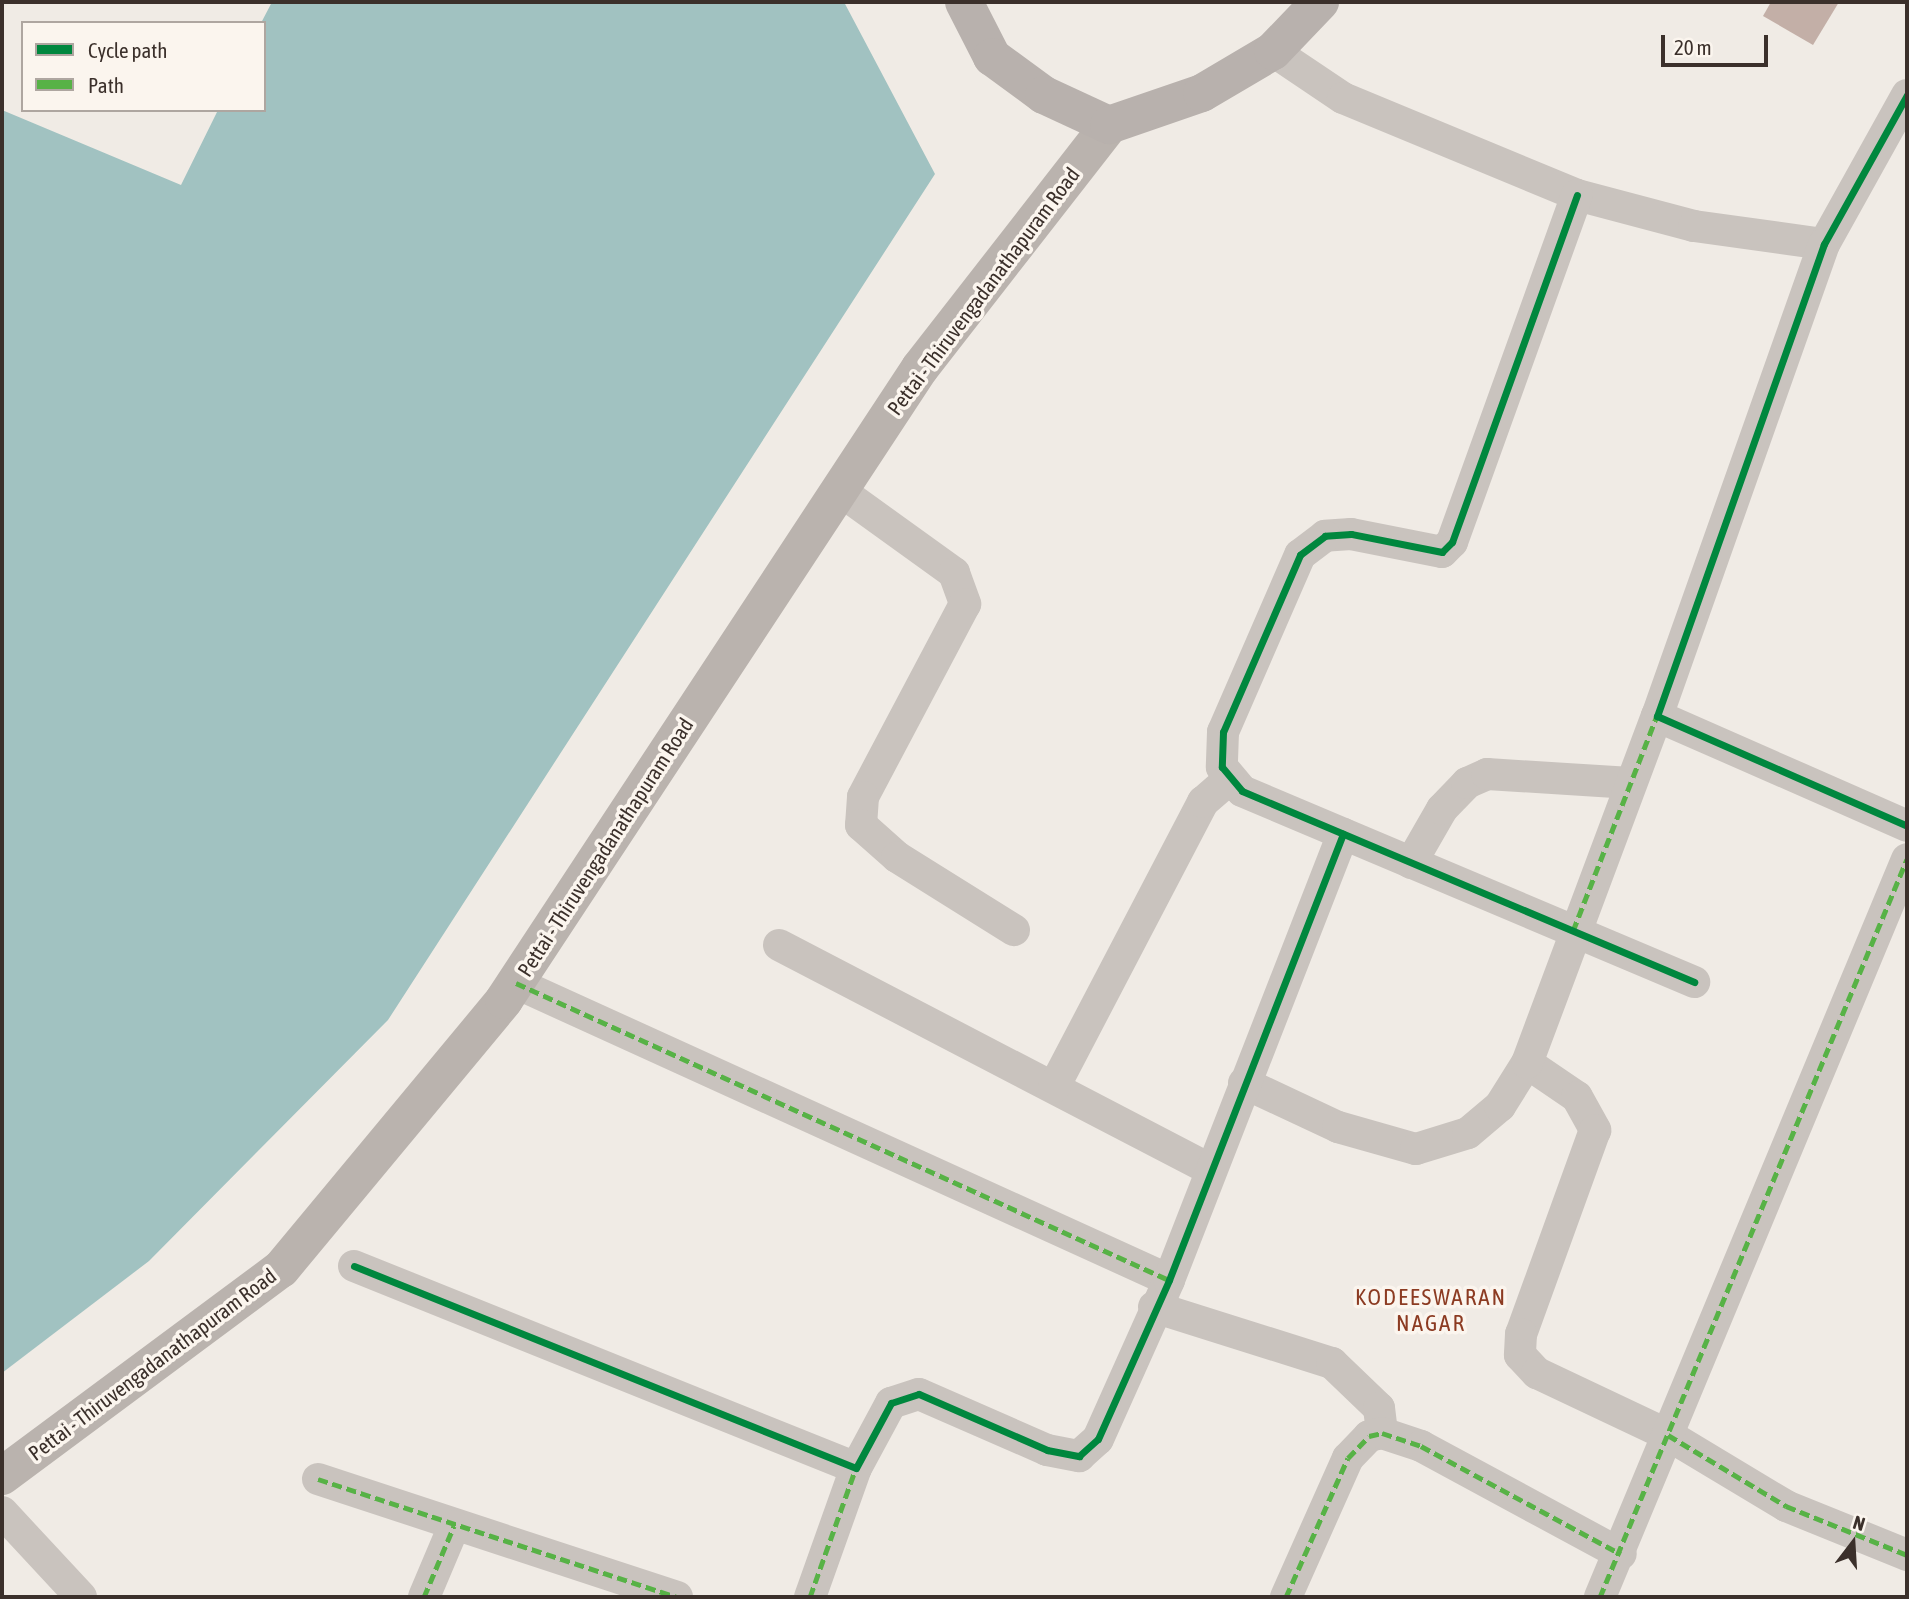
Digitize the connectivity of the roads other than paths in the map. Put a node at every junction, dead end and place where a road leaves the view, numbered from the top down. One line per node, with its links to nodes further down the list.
1 (964, 2): 5 (main road)
2 (1320, 2): 3 (main road)
3 (1273, 51): 5 (main road); 6 (street)
4 (1907, 95): 7 (street)
5 (1109, 125): 8 (main road, Pettai - Thiruvengadanathapuram Road)
6 (1577, 195): 7 (street); 10 (street)
7 (1824, 244): 9 (street)
8 (839, 490): 16 (street); 20 (main road, Pettai - Thiruvengadanathapuram Road)
9 (1657, 716): 11 (street); 12 (street)
10 (1228, 780): 13 (street); 23 (street)
11 (1632, 783): 15 (street); 17 (street)
12 (1907, 826)
13 (1343, 834): 15 (street); 22 (street)
14 (1907, 859): 29 (street)
15 (1411, 863): 17 (street)
16 (1014, 930)
17 (1573, 931): 19 (street); 21 (street)
18 (779, 945): 23 (street)
19 (1694, 982)
20 (516, 983): 26 (street); 31 (main road, Pettai - Thiruvengadanathapuram Road)
21 (1527, 1063): 22 (street); 29 (street)
22 (1244, 1083): 24 (street)
23 (1054, 1087): 24 (street)
24 (1210, 1169): 26 (street)
25 (354, 1266): 30 (street)
26 (1169, 1280): 27 (street)
27 (1154, 1307): 28 (street); 30 (street)
28 (1382, 1433): 35 (street); 41 (street)
29 (1668, 1435): 35 (street); 36 (street)
30 (856, 1468): 40 (street)
31 (2, 1476)
32 (318, 1479): 34 (street)
33 (2, 1512): 37 (street)
34 (454, 1526): 38 (street); 39 (street)
35 (1621, 1554): 42 (street)
36 (1907, 1555)
37 (81, 1597)
38 (424, 1597)
39 (677, 1597)
40 (810, 1597)
41 (1286, 1597)
42 (1600, 1597)

